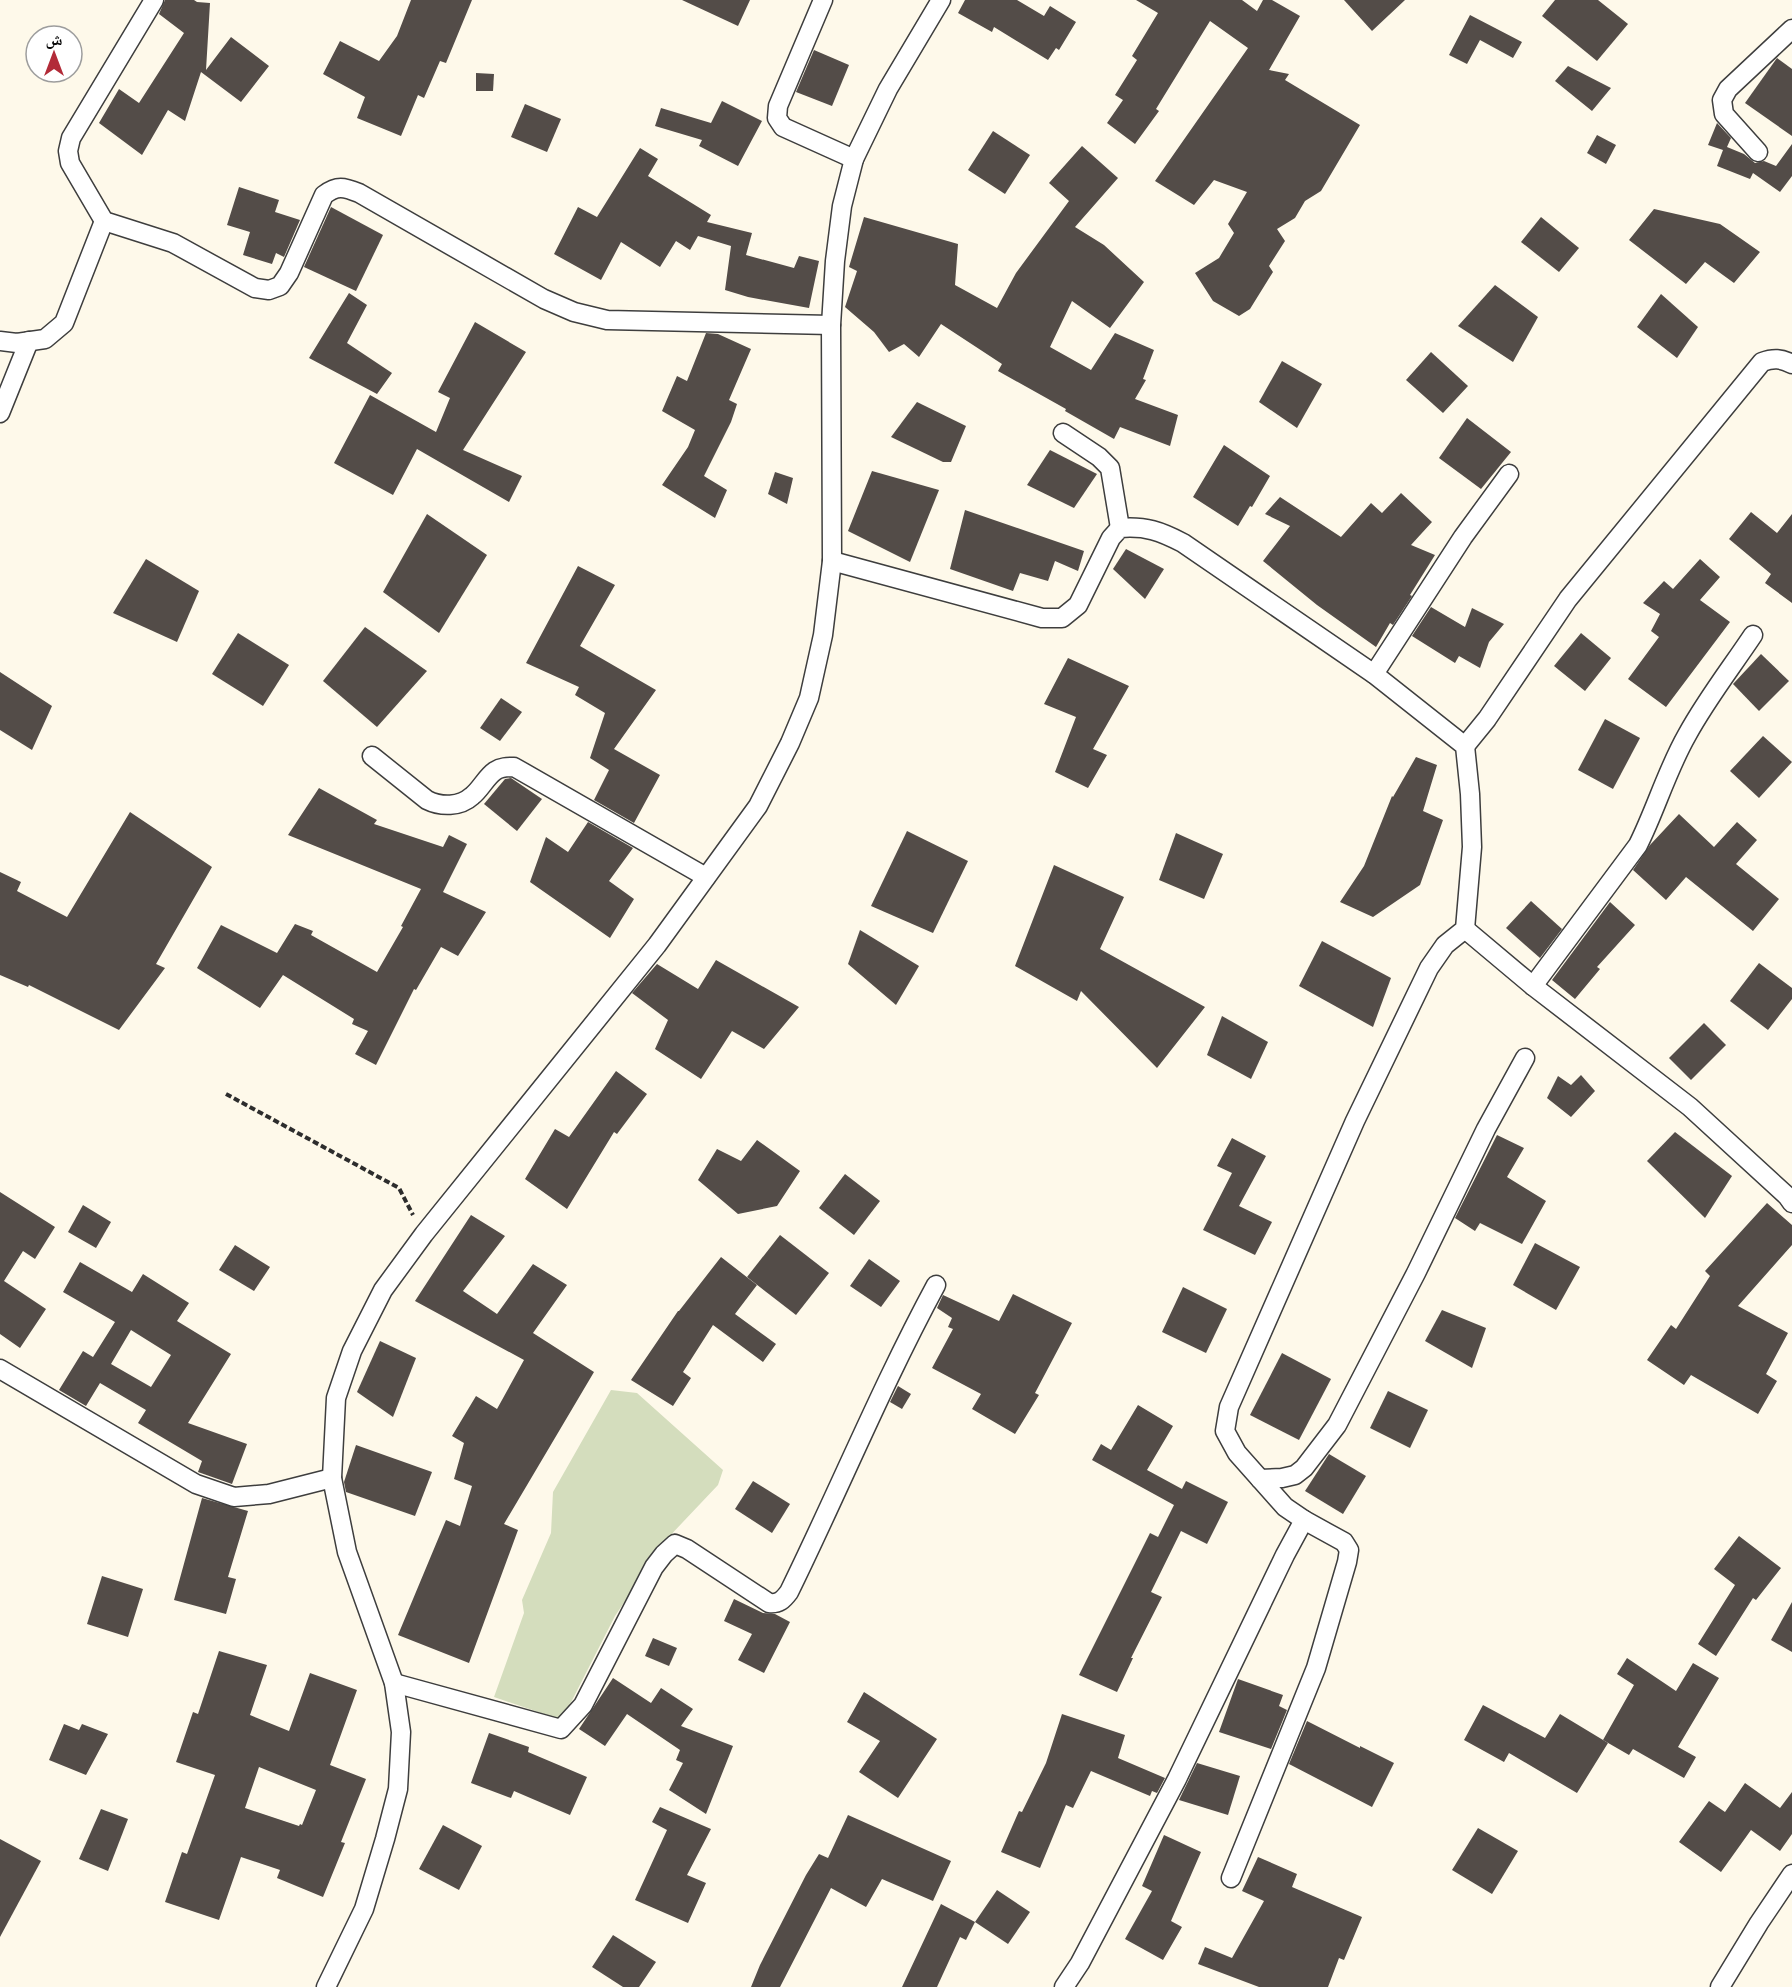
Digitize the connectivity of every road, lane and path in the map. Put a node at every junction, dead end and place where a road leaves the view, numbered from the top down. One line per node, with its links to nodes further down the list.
1 (154, 0): 7 (street)
2 (823, 0): 6 (street)
3 (941, 0): 6 (street)
4 (1792, 29): 5 (street)
5 (1758, 152)
6 (854, 159): 8 (street)
7 (104, 221): 8 (street); 10 (street)
8 (831, 325): 16 (street)
9 (0, 341): 10 (street)
10 (29, 341): 12 (street)
11 (1792, 364): 19 (street)
12 (0, 413)
13 (1063, 433): 15 (street)
14 (1509, 474): 18 (street)
15 (1120, 528): 16 (street); 18 (street)
16 (832, 561): 21 (street)
17 (1753, 635): 23 (street)
18 (1374, 674): 19 (street)
19 (1465, 746): 22 (street)
20 (372, 756): 21 (street)
21 (706, 877): 27 (street)
22 (1465, 929): 23 (street); 31 (street)
23 (1533, 986): 26 (street)
24 (1525, 1058): 31 (street)
25 (226, 1094): 27 (path)
26 (1790, 1196)
27 (424, 1234): 30 (street)
28 (936, 1285): 33 (street)
29 (0, 1368): 30 (street)
30 (332, 1478): 33 (street)
31 (1260, 1479): 32 (street)
32 (1304, 1520): 35 (street); 37 (street)
33 (394, 1683): 36 (street)
34 (1792, 1874): 38 (street)
35 (1231, 1878)
36 (326, 1987)
37 (1064, 1987)
38 (1720, 1987)

